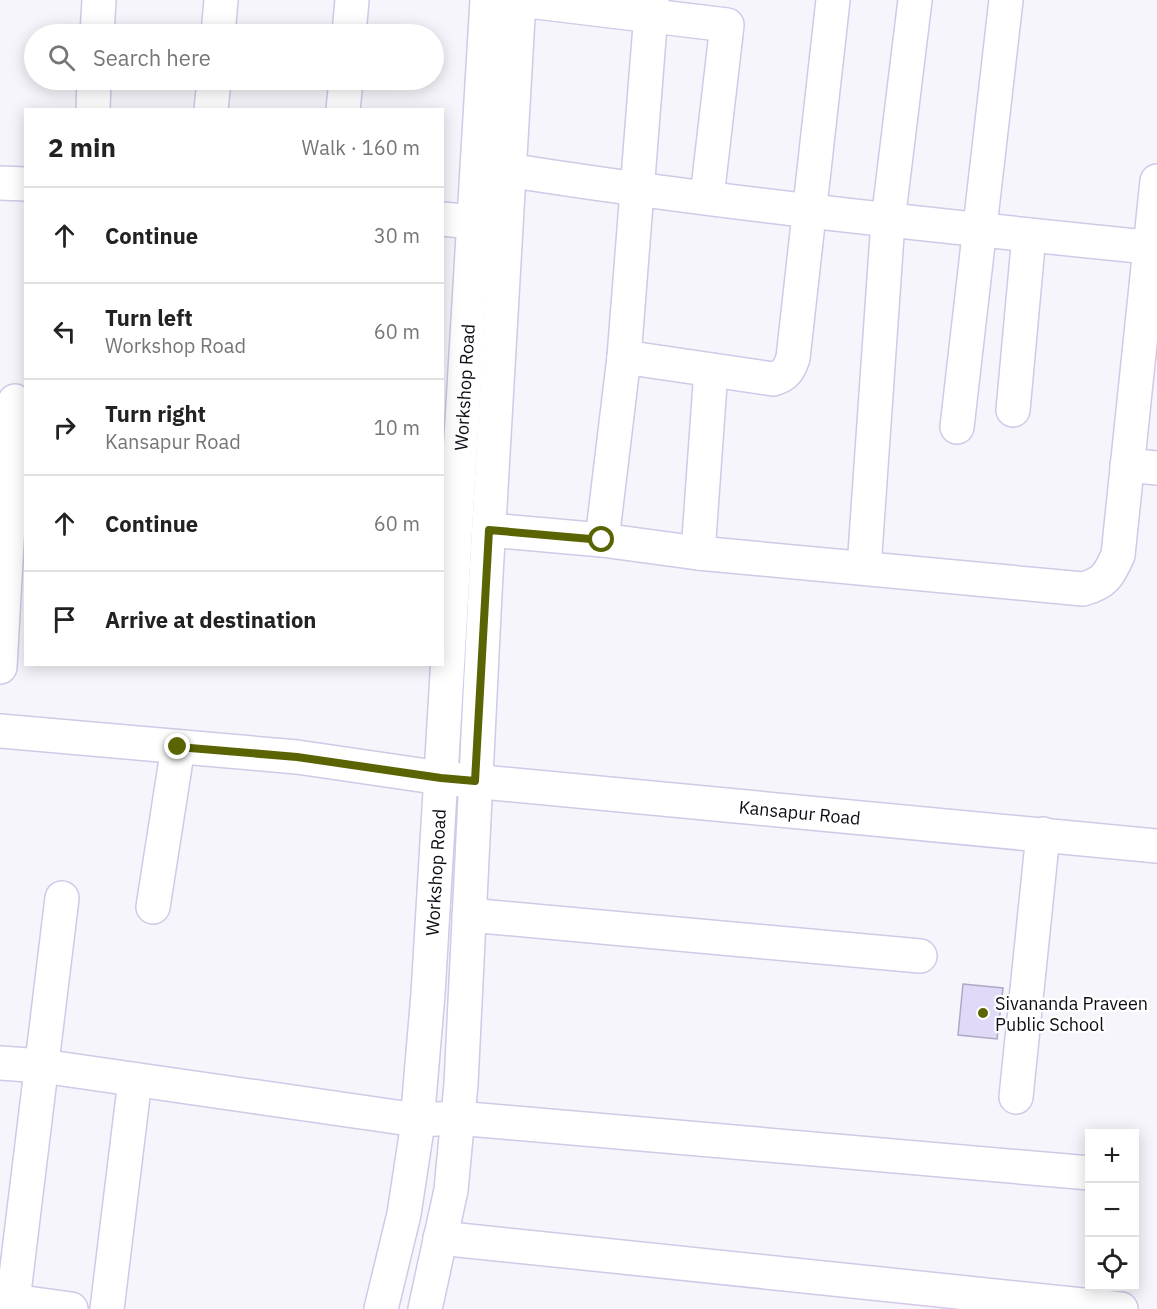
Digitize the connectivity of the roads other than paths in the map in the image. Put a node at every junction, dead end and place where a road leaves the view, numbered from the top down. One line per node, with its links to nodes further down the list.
1 (99, 0): 11 (street)
2 (221, 0): 12 (street)
3 (352, 0): 13 (street)
4 (487, 0): 27 (street, Workshop Road)
5 (520, 0): 9 (street); 20 (street, Workshop Road)
6 (833, 0): 26 (street)
7 (915, 0): 28 (street)
8 (1006, 0): 29 (street)
9 (652, 8): 10 (street); 24 (street)
10 (728, 12): 25 (street)
11 (98, 24)
12 (219, 24)
13 (351, 24)
14 (94, 90): 17 (street)
15 (213, 90): 18 (street)
16 (345, 90): 19 (street)
17 (93, 108)
18 (212, 108)
19 (343, 108)
20 (508, 170): 24 (street); 38 (street, Workshop Road)
21 (1157, 181): 31 (street)
22 (0, 183): 23 (street)
23 (24, 184)
24 (638, 191): 25 (street); 32 (street)
25 (707, 198): 26 (street)
26 (809, 212): 28 (street); 33 (street)
27 (458, 220): 36 (street, Workshop Road)
28 (888, 221): 29 (street); 43 (street)
29 (978, 230): 30 (street); 37 (street)
30 (1029, 235): 31 (street); 35 (street)
31 (1153, 247): 39 (street)
32 (624, 357): 33 (street); 41 (street)
33 (711, 370): 42 (street)
34 (14, 401): 44 (street)
35 (1013, 410)
36 (452, 425): 38 (street); 48 (street, Workshop Road)
37 (957, 427)
38 (494, 428): 40 (street, Workshop Road)
39 (1142, 467): 43 (street)
40 (489, 530): 41 (street); 49 (street, Workshop Road)
41 (602, 540): 42 (street)
42 (698, 553): 43 (street)
43 (864, 568)
44 (16, 572): 45 (street)
45 (1, 647)
46 (0, 731): 47 (street, Kansapur Road)
47 (178, 747): 48 (street, Kansapur Road); 53 (street)
48 (441, 778): 49 (street, Kansapur Road); 61 (street, Workshop Road)
49 (475, 781): 50 (street, Kansapur Road); 54 (street, Workshop Road)
50 (1043, 834): 51 (street, Kansapur Road); 59 (street)
51 (1157, 846)
52 (62, 898): 57 (street)
53 (153, 907)
54 (469, 915): 55 (street); 60 (street, Workshop Road)
55 (920, 956)
56 (0, 1063): 57 (street)
57 (42, 1066): 58 (street); 64 (street)
58 (135, 1080): 61 (street); 66 (street)
59 (1016, 1097)
60 (457, 1118): 61 (street); 62 (street); 63 (street, Workshop Road)
61 (417, 1120): 67 (street, Workshop Road)
62 (1085, 1173)
63 (440, 1238): 68 (street, Workshop Road); 69 (street)
64 (13, 1305): 65 (street)
65 (71, 1309)
66 (107, 1309)
67 (381, 1309)
68 (425, 1309)
69 (1120, 1309)

